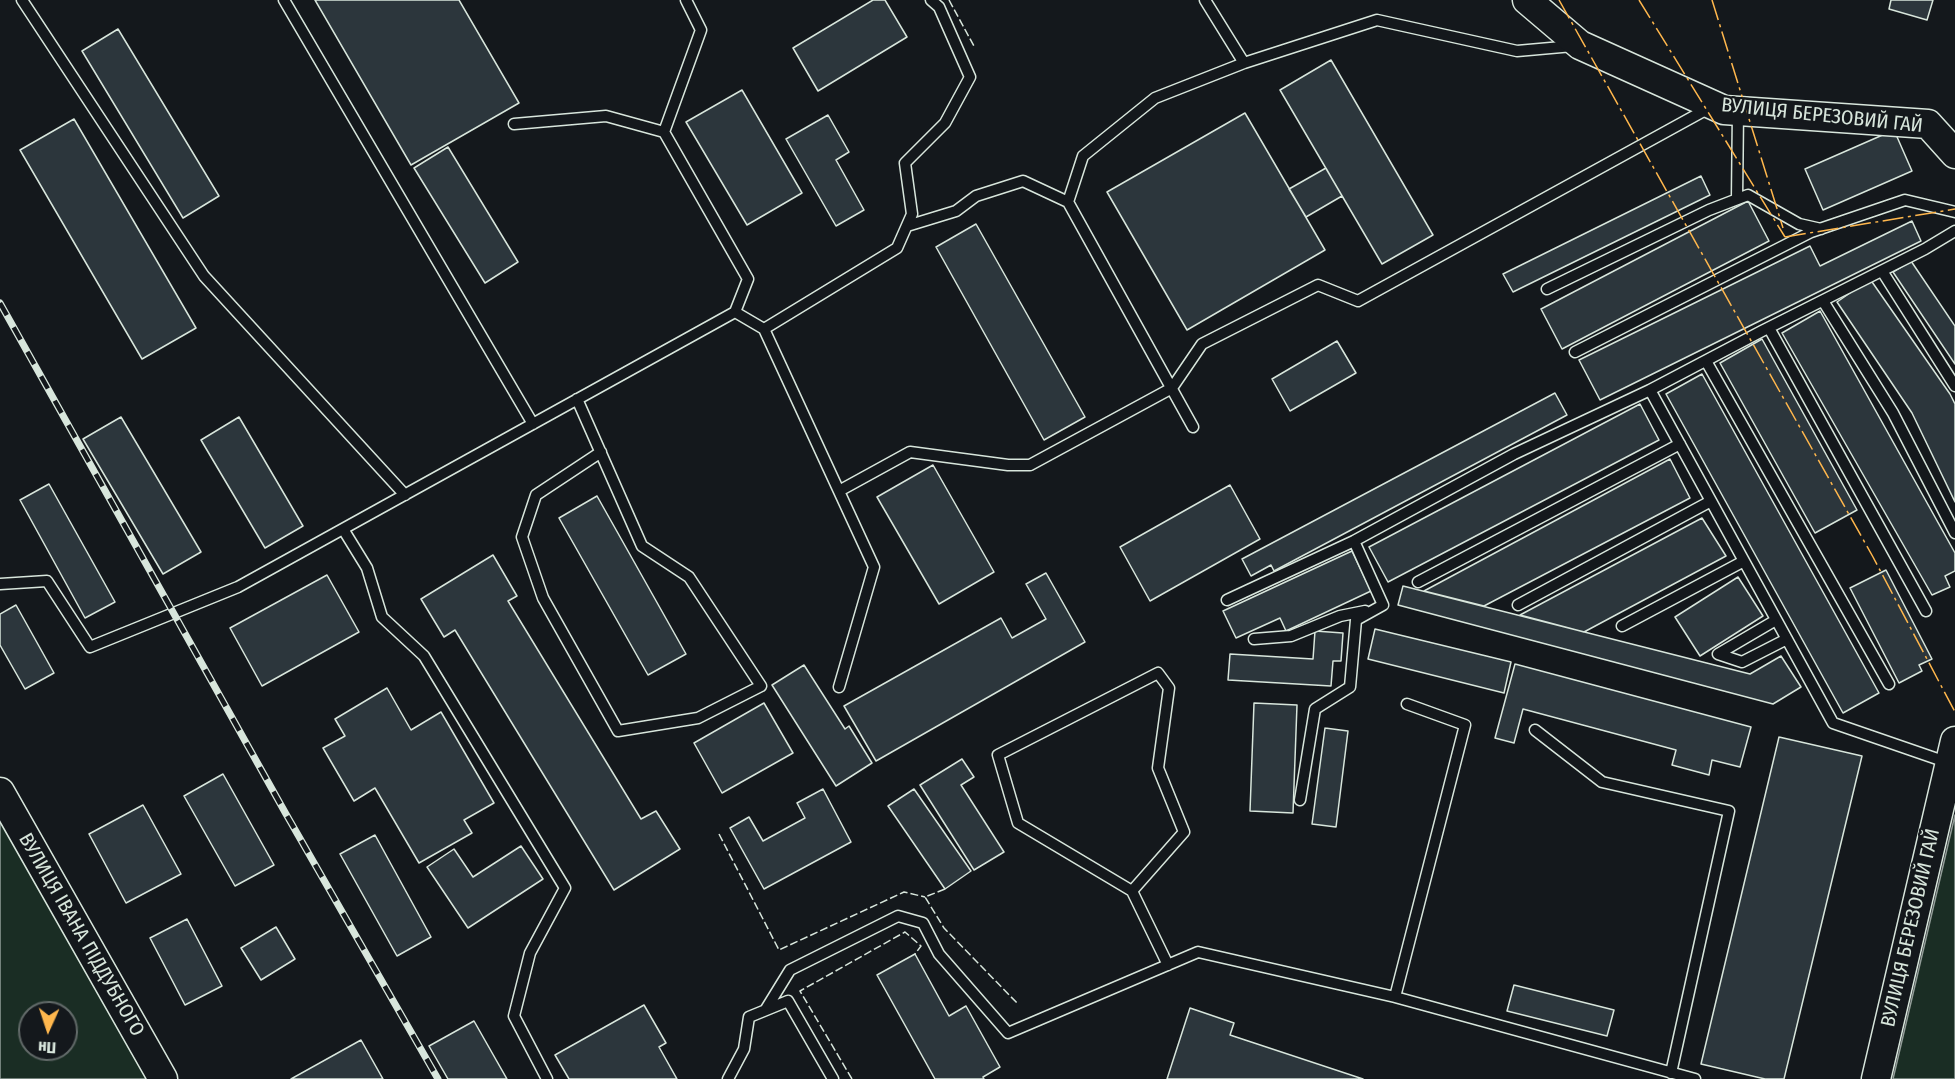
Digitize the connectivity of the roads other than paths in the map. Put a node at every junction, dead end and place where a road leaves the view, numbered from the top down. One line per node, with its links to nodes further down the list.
1 (22, 0): 36 (lane)
2 (285, 0): 31 (lane)
3 (686, 0): 11 (lane)
4 (931, 0): 16 (lane)
5 (1205, 0): 8 (lane)
6 (1527, 0): 7 (street, ВУЛИЦЯ БЕРЕЗОВИЙ ГАЙ)
7 (1580, 45): 8 (lane); 9 (street, ВУЛИЦЯ БЕРЕЗОВИЙ ГАЙ)
8 (1244, 63): 14 (lane)
9 (1726, 108): 12 (street, ВУЛИЦЯ БЕРЕЗОВИЙ ГАЙ); 13 (lane); 28 (lane)
10 (514, 124): 11 (lane)
11 (664, 132): 22 (lane)
12 (1955, 154)
13 (1737, 199): 17 (lane); 20 (lane)
14 (1068, 202): 16 (lane); 28 (lane)
15 (1955, 212): 17 (lane)
16 (907, 226): 24 (lane)
17 (1821, 229): 25 (lane)
18 (1955, 231): 19 (lane)
19 (1882, 271): 21 (lane); 27 (lane)
20 (1547, 289)
21 (1823, 301): 23 (lane); 39 (lane)
22 (735, 312): 24 (lane); 30 (lane)
23 (1769, 328): 26 (lane); 47 (lane)
24 (764, 329): 35 (lane)
25 (1575, 352)
26 (1706, 361): 29 (lane); 52 (lane)
27 (1955, 386)
28 (1172, 388): 32 (lane); 35 (lane)
29 (1650, 390): 33 (lane); 40 (lane)
30 (578, 399): 31 (lane); 34 (lane)
31 (532, 424): 36 (lane)
32 (1193, 426)
33 (1680, 444): 37 (lane); 42 (lane)
34 (601, 452): 34 (lane)
35 (839, 491): 53 (lane)
36 (405, 495): 38 (lane)
37 (1711, 501): 41 (lane); 45 (lane)
38 (343, 529): 43 (lane); 65 (lane)
39 (1955, 534)
40 (1354, 541): 44 (lane); 46 (lane)
41 (1744, 561): 48 (lane); 49 (lane)
42 (1418, 582)
43 (0, 584)
44 (1227, 600)
45 (1518, 605)
46 (1375, 610): 50 (lane); 58 (lane)
47 (1926, 611)
48 (1776, 620): 51 (lane); 51 (lane)
49 (1622, 626)
50 (1254, 639)
51 (1787, 639): 56 (lane)
52 (1889, 684)
53 (839, 687)
54 (1407, 705): 61 (lane)
55 (1535, 730): 63 (lane)
56 (1952, 752): 69 (street, ВУЛИЦЯ БЕРЕЗОВИЙ ГАЙ)
57 (0, 792): 64 (street, ВУЛИЦЯ ІВАНА ПІДДУБНОГО)
58 (1300, 800)
59 (1132, 891): 59 (lane); 60 (lane)
60 (1168, 965): 61 (lane); 62 (lane)
61 (1395, 996): 63 (lane)
62 (766, 1009): 66 (lane); 67 (lane)
63 (1671, 1072): 68 (lane)
64 (163, 1079)
65 (547, 1079)
66 (728, 1079)
67 (833, 1079)
68 (1695, 1079)
69 (1876, 1079)

